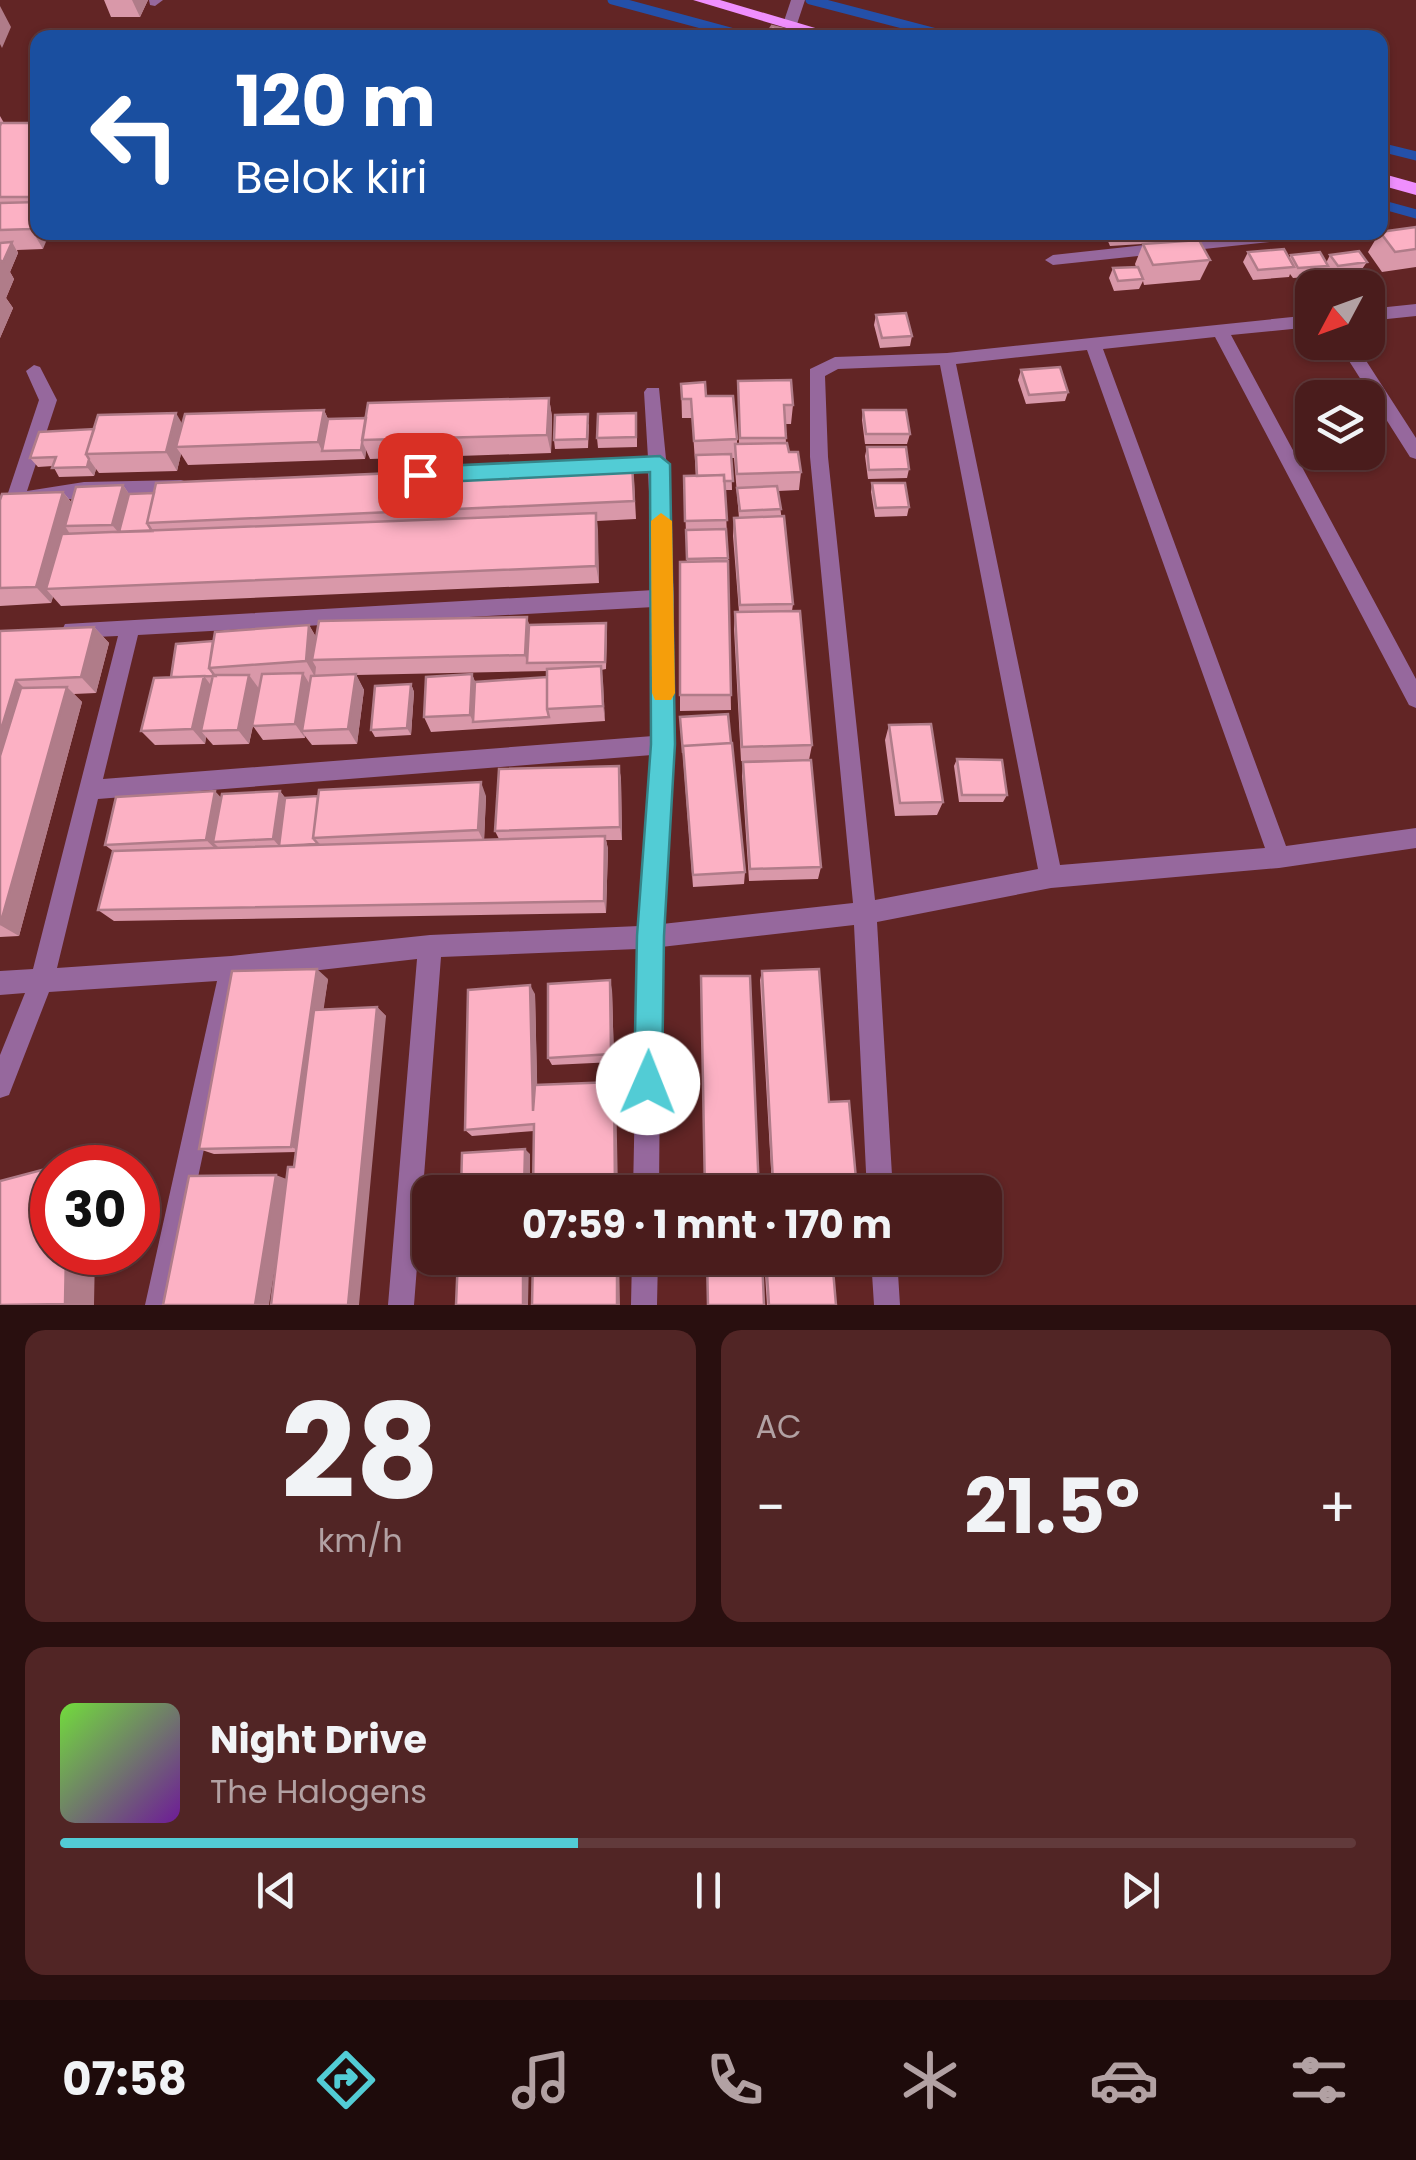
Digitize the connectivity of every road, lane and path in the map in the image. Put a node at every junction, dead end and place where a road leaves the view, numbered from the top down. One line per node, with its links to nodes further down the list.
1 (700, 0): 2 (main road)
2 (794, 11): 3 (main road)
3 (827, 30)
4 (1388, 181): 5 (main road)
5 (1416, 189)
6 (1242, 240): 7 (street)
7 (1053, 260)
8 (1416, 310): 9 (street)
9 (1385, 313)
10 (1295, 323): 11 (street)
11 (1220, 330): 12 (street); 25 (street)
12 (1093, 343): 13 (street); 29 (street)
13 (948, 359): 30 (street); 31 (street)
14 (1357, 360): 17 (street)
15 (34, 371): 21 (street)
16 (654, 392): 18 (street)
17 (1416, 452)
18 (660, 464): 19 (street); 22 (street)
19 (580, 468)
20 (200, 486): 21 (street)
21 (7, 507)
22 (664, 598): 23 (street); 26 (street)
23 (130, 628): 24 (street); 27 (street)
24 (56, 630)
25 (1416, 699)
26 (663, 744): 27 (street); 32 (street)
27 (88, 790): 35 (street)
28 (1416, 838): 29 (street)
29 (1279, 856): 30 (street)
30 (1051, 878): 31 (street)
31 (865, 913): 32 (street); 39 (street)
32 (650, 936): 33 (street); 38 (street)
33 (430, 946): 34 (street); 43 (street)
34 (231, 968): 35 (street); 42 (street)
35 (42, 979): 36 (street); 37 (street)
36 (0, 983)
37 (0, 1086)
38 (646, 1175)
39 (879, 1175)
40 (645, 1275): 44 (street)
41 (885, 1275): 45 (street)
42 (158, 1305)
43 (402, 1305)
44 (644, 1305)
45 (887, 1305)

